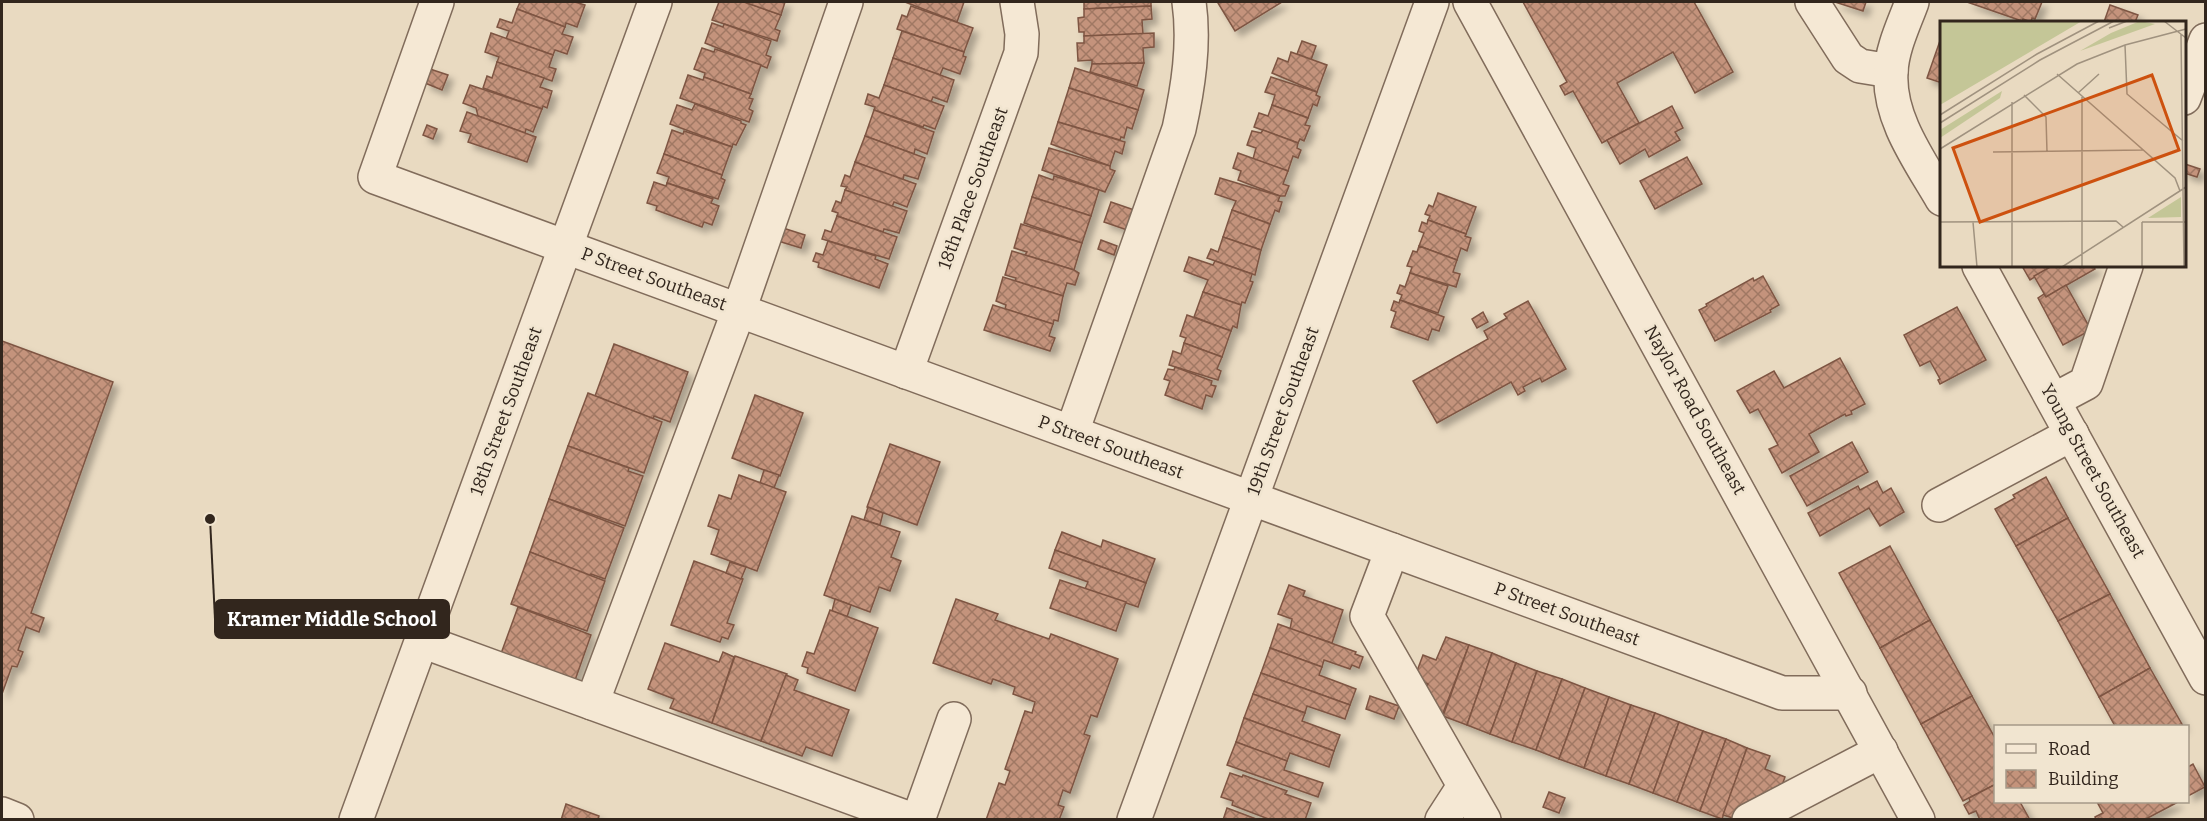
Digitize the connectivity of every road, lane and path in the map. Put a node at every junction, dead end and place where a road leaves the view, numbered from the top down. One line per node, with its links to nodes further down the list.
1 (437, 2): 14 (street, P Street Southeast)
2 (656, 2): 14 (street, 18th Street Southeast)
3 (846, 2): 17 (street)
4 (1017, 2): 18 (street, 18th Place Southeast)
5 (1189, 2): 20 (street)
6 (1432, 2): 22 (street, 19th Street Southeast)
7 (1470, 2): 27 (street, Naylor Road Southeast)
8 (1812, 2): 11 (street)
9 (1912, 2): 11 (street)
10 (2205, 40): 12 (street)
11 (1891, 71): 13 (street)
12 (2186, 92)
13 (1940, 197)
14 (566, 247): 17 (street, P Street Southeast); 25 (street, 18th Street Southeast)
15 (1980, 267): 19 (street, Young Street Southeast)
16 (2126, 267): 19 (street)
17 (738, 310): 18 (street, P Street Southeast); 28 (street)
18 (906, 372): 20 (street, P Street Southeast)
19 (2054, 400): 21 (street, Young Street Southeast)
20 (1072, 432): 22 (street, P Street Southeast)
21 (2072, 434): 23 (street); 26 (street, Young Street Southeast)
22 (1251, 498): 24 (street, P Street Southeast); 37 (street, 19th Street Southeast)
23 (1939, 505)
24 (1392, 550): 27 (street, P Street Southeast); 31 (street)
25 (422, 641): 28 (street); 34 (street, 18th Street Southeast)
26 (2205, 678)
27 (1850, 693): 30 (street, Naylor Road Southeast)
28 (592, 703): 35 (street)
29 (954, 719): 36 (street)
30 (1881, 751): 40 (street); 41 (street, Naylor Road Southeast)
31 (1464, 786): 38 (street); 39 (street)
32 (2, 814): 33 (street)
33 (17, 819)
34 (356, 819)
35 (913, 819)
36 (918, 819)
37 (1134, 819)
38 (1442, 819)
39 (1484, 819)
40 (1749, 819)
41 (1918, 819)

